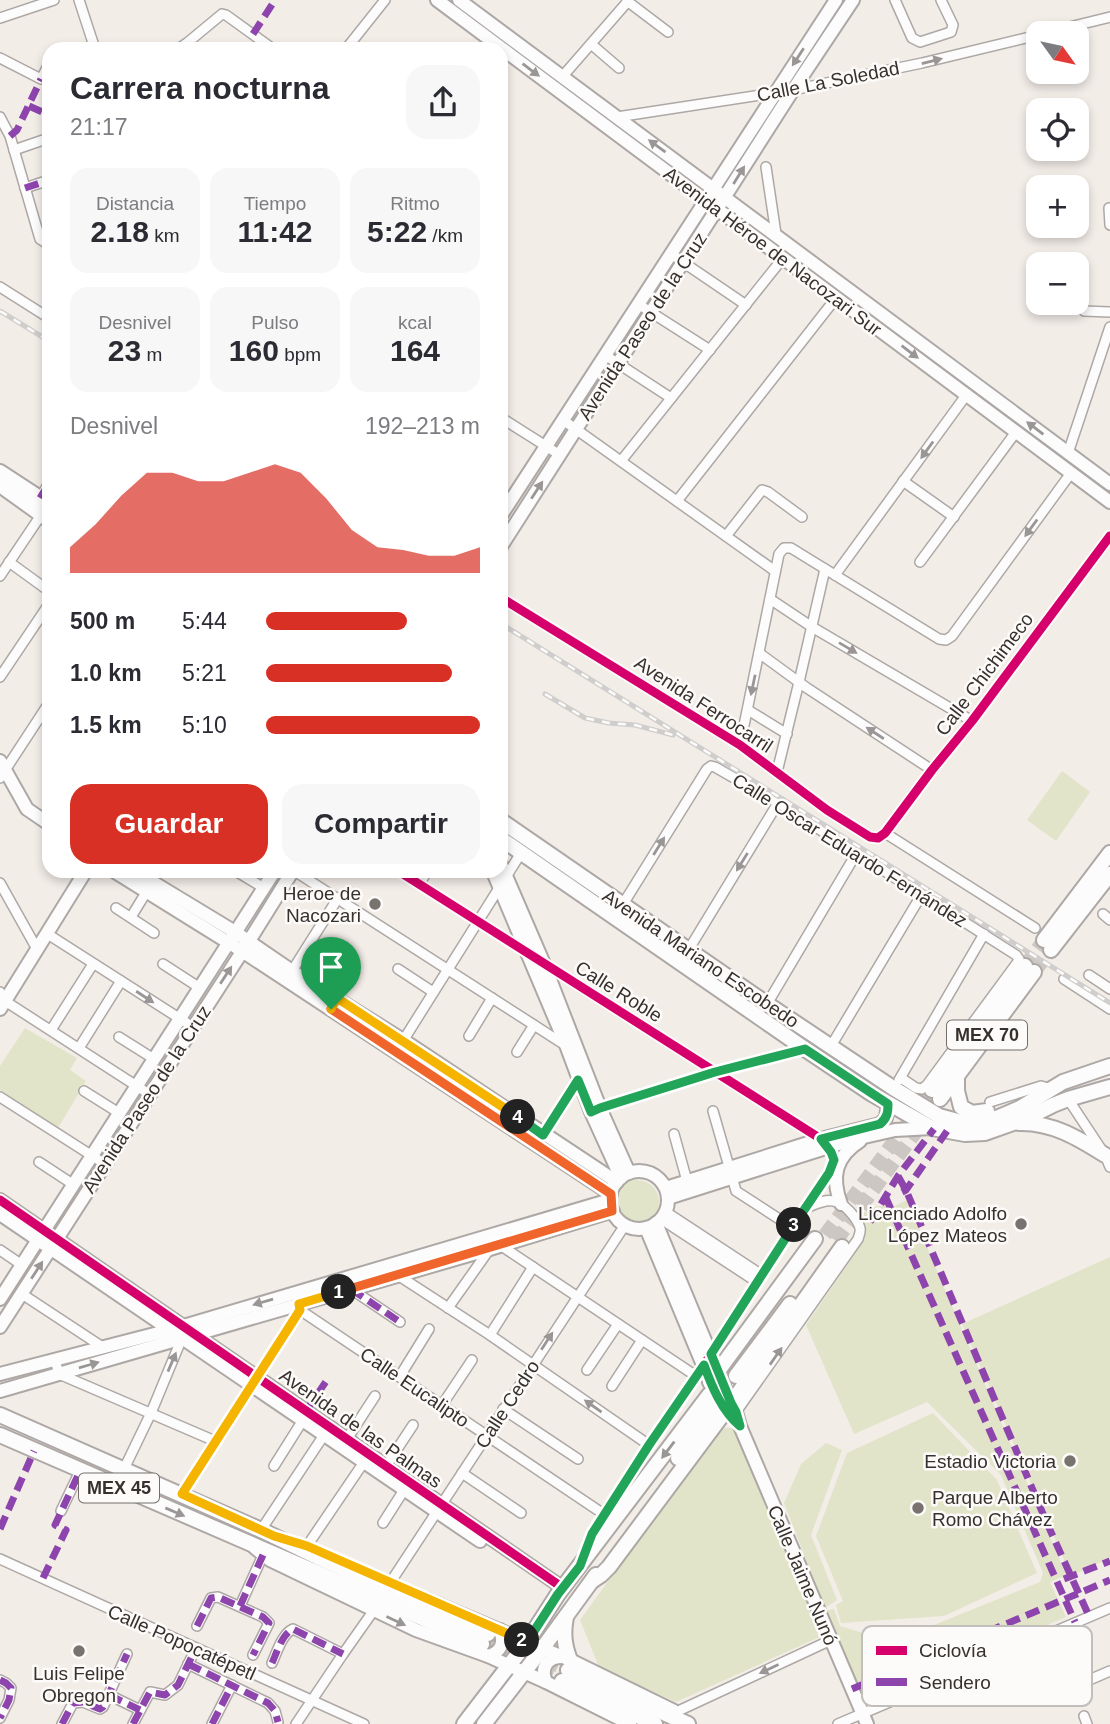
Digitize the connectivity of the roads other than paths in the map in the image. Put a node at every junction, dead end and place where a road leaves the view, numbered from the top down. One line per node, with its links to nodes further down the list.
1 (54, 0): 13 (street)
2 (79, 0): 17 (street)
3 (385, 0): 11 (street)
4 (437, 0): 21 (main road, Avenida Héroe de Nacozari Sur, one-way to 21)
5 (459, 0): 27 (main road, Avenida Héroe de Nacozari Sur)
6 (836, 0): 29 (main road, Avenida Paseo de la Cruz, one-way to 29)
7 (853, 0): 28 (main road, Avenida Paseo de la Cruz)
8 (895, 0): 9 (street)
9 (941, 0)
10 (628, 1): 15 (street); 22 (street)
11 (377, 4): 20 (street)
12 (1110, 17): 14 (street)
13 (0, 19)
14 (1089, 22)
15 (668, 32)
16 (1026, 38): 28 (street, Calle La Soledad, one-way to 16)
17 (93, 42)
18 (188, 42): 19 (street)
19 (264, 42)
20 (352, 42)
21 (493, 42)
22 (591, 44): 25 (street); 27 (street)
23 (508, 53): 39 (main road, Avenida Héroe de Nacozari Sur, one-way to 39)
24 (0, 58): 26 (street)
25 (619, 68)
26 (42, 77)
27 (562, 77): 31 (main road, Avenida Héroe de Nacozari Sur)
28 (793, 90): 29 (street, Calle La Soledad); 38 (main road, Avenida Paseo de la Cruz, one-way to 28)
29 (775, 92): 31 (street, Calle La Soledad); 37 (main road, Avenida Paseo de la Cruz)
30 (1, 117): 33 (street)
31 (617, 117): 37 (main road, Avenida Héroe de Nacozari Sur, one-way to 31)
32 (42, 140): 33 (street)
33 (14, 150): 36 (street)
34 (766, 167): 43 (street)
35 (42, 182): 36 (street)
36 (25, 188): 44 (street)
37 (714, 188): 38 (main road, Avenida Héroe de Nacozari Sur); 39 (main road, Avenida Paseo de la Cruz)
38 (725, 197): 41 (main road, Avenida Paseo de la Cruz); 43 (main road, Avenida Héroe de Nacozari Sur)
39 (706, 201): 41 (main road, Avenida Héroe de Nacozari Sur); 45 (main road, Avenida Paseo de la Cruz)
40 (1109, 208): 42 (street)
41 (717, 209): 46 (main road, Avenida Héroe de Nacozari Sur); 47 (main road, Avenida Paseo de la Cruz)
42 (1110, 225)
43 (776, 234): 67 (main road, Avenida Héroe de Nacozari Sur, one-way to 43)
44 (42, 240)
45 (671, 254): 47 (street); 50 (main road, Avenida Paseo de la Cruz)
46 (783, 258): 49 (main road, Avenida Héroe de Nacozari Sur); 51 (street)
47 (682, 262): 51 (street); 53 (main road, Avenida Paseo de la Cruz)
48 (0, 287): 55 (street)
49 (836, 298): 60 (main road, Avenida Héroe de Nacozari Sur, one-way to 60); 74 (street)
50 (638, 304): 53 (street); 58 (main road, Avenida Paseo de la Cruz)
51 (746, 305): 57 (street)
52 (1089, 310): 54 (street)
53 (650, 312): 57 (street); 59 (main road, Avenida Paseo de la Cruz)
54 (1110, 312)
55 (42, 314)
56 (1110, 327): 67 (street)
57 (710, 350): 61 (street)
58 (605, 355): 59 (street); 62 (main road, Avenida Paseo de la Cruz)
59 (617, 364): 61 (street); 64 (main road, Avenida Paseo de la Cruz)
60 (967, 394): 65 (main road, Avenida Héroe de Nacozari Sur); 71 (street, one-way to 71)
61 (671, 398): 69 (street)
62 (563, 420): 64 (street); 66 (main road, Avenida Paseo de la Cruz)
63 (508, 422): 66 (street)
64 (576, 429): 68 (main road, Avenida Paseo de la Cruz); 69 (street)
65 (1016, 432): 70 (main road, Avenida Héroe de Nacozari Sur); 80 (street)
66 (546, 446): 68 (street); 76 (main road, Avenida Paseo de la Cruz)
67 (1068, 453): 73 (main road, Avenida Héroe de Nacozari Sur)
68 (560, 455): 81 (main road, Avenida Paseo de la Cruz, one-way to 68)
69 (621, 461): 74 (street)
70 (1071, 473): 75 (main road, Avenida Héroe de Nacozari Sur); 88 (street, one-way to 88)
71 (904, 481): 80 (street); 88 (street)
72 (5, 482): 77 (main road)
73 (1110, 484)
74 (677, 502): 82 (street)
75 (1110, 502)
76 (508, 505)
77 (42, 507)
78 (42, 513): 84 (street)
79 (802, 517): 82 (street)
80 (954, 517): 85 (street)
81 (508, 536)
82 (726, 536): 87 (street)
83 (1110, 536): 100 (street, Calle Chichimeco)
84 (9, 562): 89 (street); 90 (street)
85 (920, 562)
86 (825, 569): 87 (street); 88 (street); 94 (street)
87 (775, 571): 91 (street)
88 (835, 575)
89 (0, 576)
90 (42, 586)
91 (770, 598): 94 (street); 95 (street)
92 (508, 602): 102 (street, Avenida Ferrocarril)
93 (42, 614): 96 (street)
94 (813, 627): 97 (street); 100 (street, one-way to 100)
95 (759, 653): 97 (street); 98 (street, one-way to 98)
96 (0, 677)
97 (799, 682): 101 (street); 104 (street, one-way to 97)
98 (748, 710): 101 (street); 102 (street)
99 (42, 713): 103 (street)
100 (972, 722): 104 (street, Calle Chichimeco)
101 (787, 734): 105 (street)
102 (740, 745): 105 (street, Avenida Ferrocarril)
103 (2, 770): 107 (main road)
104 (932, 770): 109 (street, Calle Chichimeco)
105 (776, 772): 109 (street, Avenida Ferrocarril)
106 (778, 803): 113 (street, Calle Oscar Eduardo Fernández); 133 (street, Calle Oscar Eduardo Fernández, one-way to 106); 145 (street, one-way to 145)
107 (42, 819)
108 (508, 825): 133 (main road, Avenida Mariano Escobedo)
109 (885, 833): 138 (street, Avenida Ferrocarril)
110 (508, 844): 111 (main road, Avenida Mariano Escobedo)
111 (521, 853): 115 (street); 136 (main road, Avenida Mariano Escobedo)
112 (1110, 853): 114 (main road)
113 (856, 854): 131 (street, Calle Oscar Eduardo Fernández); 164 (street)
114 (1110, 874)
115 (508, 875)
116 (81, 878): 139 (main road)
117 (247, 878): 130 (street)
118 (270, 878): 130 (main road, Avenida Paseo de la Cruz)
119 (290, 878): 143 (main road, Avenida Paseo de la Cruz)
120 (304, 878): 132 (street)
121 (410, 878): 129 (street, Calle Roble)
122 (423, 878): 129 (street)
123 (498, 878): 128 (main road)
124 (502, 878): 128 (main road)
125 (506, 878): 128 (street)
126 (151, 880): 135 (street); 142 (main road)
127 (0, 883): 144 (street)
128 (503, 883): 137 (street); 146 (main road); 149 (main road)
129 (419, 884): 137 (street, Calle Roble)
130 (264, 888): 142 (main road, Avenida Paseo de la Cruz)
131 (922, 894): 141 (street, Calle Oscar Eduardo Fernández); 174 (street)
132 (338, 898): 152 (street); 153 (street)
133 (624, 904): 136 (street); 145 (main road, Avenida Mariano Escobedo)
134 (117, 908): 135 (street)
135 (131, 917): 140 (street)
136 (615, 917): 176 (main road, Avenida Mariano Escobedo)
137 (478, 921): 146 (street, Calle Roble); 152 (street)
138 (1035, 928)
139 (47, 933): 144 (main road); 147 (street)
140 (155, 933)
141 (984, 934): 150 (street, Calle Oscar Eduardo Fernández); 188 (street)
142 (232, 937): 143 (main road); 158 (main road, Avenida Paseo de la Cruz)
143 (246, 946): 153 (main road); 163 (main road); 168 (main road, Avenida Paseo de la Cruz, one-way to 143)
144 (37, 949): 162 (main road)
145 (689, 949): 155 (main road, Avenida Mariano Escobedo)
146 (527, 953): 149 (street, Calle Roble); 172 (main road)
147 (93, 964): 157 (street); 169 (street)
148 (163, 964): 158 (street)
149 (544, 964): 172 (main road); 180 (street, Calle Roble)
150 (1026, 965): 182 (main road, MEX 70); 182 (main road, MEX 70); 188 (street)
151 (398, 969): 160 (street)
152 (448, 969): 160 (street); 161 (street)
153 (292, 971): 163 (main road)
154 (1089, 975): 159 (street)
155 (732, 979): 164 (main road, Avenida Mariano Escobedo); 188 (main road)
156 (1064, 979): 165 (street)
157 (121, 981): 166 (street, one-way to 166); 175 (street)
158 (200, 988): 166 (main road, Avenida Paseo de la Cruz)
159 (1110, 989)
160 (433, 992): 173 (street)
161 (492, 998): 167 (street); 170 (street)
162 (2, 1000): 169 (street)
163 (334, 1004): 173 (main road)
164 (767, 1004): 174 (main road, Avenida Mariano Escobedo)
165 (1110, 1009)
166 (180, 1019): 168 (street); 178 (main road, Avenida Paseo de la Cruz)
167 (534, 1025): 172 (street); 177 (street)
168 (193, 1027): 189 (main road, Avenida Paseo de la Cruz)
169 (51, 1030): 175 (street)
170 (469, 1035)
171 (119, 1037): 178 (street)
172 (571, 1045): 183 (main road); 193 (main road)
173 (399, 1046): 196 (main road)
174 (831, 1046): 188 (main road, Avenida Mariano Escobedo)
175 (79, 1048): 184 (street)
176 (805, 1049): 180 (street); 188 (main road, Avenida Mariano Escobedo)
177 (517, 1052)
178 (154, 1059): 184 (main road, Avenida Paseo de la Cruz)
179 (1110, 1066): 181 (main road)
180 (715, 1072): 193 (street); 202 (street, Calle Roble)
181 (1083, 1074): 186 (main road); 190 (main road)
182 (957, 1076): 186 (main road)
183 (578, 1080): 193 (main road); 200 (street)
184 (137, 1086): 189 (street); 195 (main road, Avenida Paseo de la Cruz)
185 (1110, 1087): 190 (main road)
186 (1049, 1090): 192 (street); 197 (main road)
187 (84, 1091): 195 (street)
188 (892, 1091): 197 (main road, Avenida Mariano Escobedo); 202 (main road)
189 (149, 1094): 206 (main road, Avenida Paseo de la Cruz)
190 (1068, 1099): 198 (main road); 204 (street)
191 (2, 1102): 203 (street)
192 (990, 1102)
193 (595, 1110): 210 (main road)
194 (713, 1111): 207 (street)
195 (119, 1113): 203 (main road, Avenida Paseo de la Cruz)
196 (506, 1118): 200 (main road); 210 (main road)
197 (935, 1122): 198 (main road); 201 (main road)
198 (1014, 1124): 204 (main road)
199 (674, 1134): 208 (street)
200 (543, 1135): 210 (main road)
201 (873, 1135): 202 (main road); 213 (main road)
202 (824, 1143): 207 (main road); 214 (street)
203 (93, 1156): 206 (street); 209 (main road, Avenida Paseo de la Cruz)
204 (1107, 1161)
205 (39, 1163): 209 (street)
206 (105, 1164): 222 (main road, Avenida Paseo de la Cruz)
207 (732, 1173): 208 (main road); 211 (main road); 218 (street)
208 (687, 1181): 211 (main road)
209 (74, 1185): 219 (main road, Avenida Paseo de la Cruz)
210 (617, 1189): 211 (main road); 217 (main road); 221 (main road)
211 (667, 1193): 216 (main road)
212 (0, 1200): 219 (main road, Avenida de las Palmas)
213 (841, 1204): 214 (street); 254 (street, one-way to 213)
214 (805, 1209): 218 (street)
215 (0, 1214): 219 (main road, Avenida de las Palmas)
216 (657, 1220): 217 (main road); 227 (street); 245 (main road, Calle Jaime Nunó)
217 (625, 1225): 230 (street, Calle Cedro)
218 (793, 1228): 227 (street)
219 (41, 1235): 222 (main road, Avenida de las Palmas); 224 (main road, Avenida Paseo de la Cruz)
220 (830, 1241): 254 (main road); 254 (main road); 254 (main road)
221 (495, 1243): 225 (street); 226 (main road); 233 (street)
222 (54, 1244): 229 (main road, Avenida Paseo de la Cruz, one-way to 222); 238 (main road, Avenida de las Palmas)
223 (0, 1250): 224 (street)
224 (22, 1265): 231 (main road, Avenida Paseo de la Cruz)
225 (533, 1267): 230 (street); 239 (street)
226 (392, 1270): 228 (main road); 233 (street); 238 (main road, one-way to 238)
227 (760, 1279): 245 (street)
228 (351, 1289): 232 (main road); 234 (street)
229 (22, 1294): 236 (main road, Avenida Paseo de la Cruz); 241 (street)
230 (577, 1296): 235 (street); 244 (street, Calle Cedro, one-way to 230)
231 (0, 1299)
232 (300, 1307): 238 (main road); 249 (street, Calle Eucalipto); 250 (street)
233 (448, 1308): 239 (street)
234 (400, 1322)
235 (618, 1324): 240 (street); 246 (street)
236 (0, 1327)
237 (429, 1329): 249 (street)
238 (182, 1332): 241 (main road); 248 (main road, one-way to 238); 250 (main road, Avenida de las Palmas); 257 (street, one-way to 238)
239 (490, 1335): 244 (street)
240 (642, 1340): 245 (street); 251 (street)
241 (104, 1348): 242 (main road)
242 (55, 1360): 247 (main road); 248 (street)
243 (472, 1360): 255 (street)
244 (532, 1364): 256 (street, Calle Cedro); 266 (street, one-way to 244)
245 (704, 1365): 254 (main road, Calle Jaime Nunó); 266 (street)
246 (587, 1370)
247 (0, 1374)
248 (59, 1374): 252 (main road); 257 (street)
249 (400, 1376): 255 (street, Calle Eucalipto)
250 (254, 1382): 259 (main road, Avenida de las Palmas); 264 (main road, Avenida de las Palmas); 265 (street)
251 (612, 1386)
252 (0, 1391)
253 (375, 1396): 264 (street)
254 (726, 1397): 286 (main road, one-way to 286); 292 (main road); 295 (main road, Calle Jaime Nunó)
255 (442, 1405): 263 (street, Calle Eucalipto)
256 (503, 1409): 263 (street, Calle Cedro); 267 (street)
257 (151, 1413): 265 (street); 271 (street)
258 (0, 1415): 271 (main road, MEX 45)
259 (303, 1420): 261 (main road, Avenida de las Palmas); 269 (street)
260 (413, 1424): 270 (street)
261 (324, 1434): 268 (main road, Avenida de las Palmas); 281 (street)
262 (0, 1435): 272 (main road, MEX 45)
263 (487, 1435): 273 (street, Calle Cedro); 279 (street, Calle Eucalipto)
264 (347, 1439): 270 (main road, Avenida de las Palmas)
265 (215, 1441): 275 (street)
266 (649, 1445): 279 (street)
267 (578, 1459)
268 (364, 1462): 274 (main road, Avenida de las Palmas); 283 (street)
269 (274, 1466)
270 (386, 1466): 276 (main road, Avenida de las Palmas)
271 (124, 1469): 275 (main road, MEX 45)
272 (79, 1471): 277 (street); 282 (main road, MEX 45, one-way to 282)
273 (462, 1473): 276 (street, Calle Cedro); 278 (street)
274 (404, 1490): 276 (main road, Avenida de las Palmas); 280 (street)
275 (182, 1494): 281 (main road, MEX 45)
276 (439, 1508): 287 (street, Calle Cedro); 288 (main road, Avenida de las Palmas)
277 (61, 1511)
278 (521, 1513)
279 (604, 1515): 286 (street)
280 (383, 1523)
281 (268, 1533): 283 (main road); 296 (main road, MEX 45)
282 (250, 1543): 284 (main road); 296 (main road, MEX 45)
283 (307, 1546): 287 (main road)
284 (263, 1555): 289 (street); 291 (main road)
285 (0, 1559): 298 (street, Calle Popocatépetl)
286 (580, 1566): 288 (main road)
287 (390, 1583): 296 (main road)
288 (561, 1591): 297 (main road)
289 (240, 1606): 293 (street); 302 (street)
290 (1110, 1608): 294 (street)
291 (374, 1610): 296 (main road, one-way to 296); 301 (street)
292 (566, 1616): 299 (main road); 306 (main road)
293 (197, 1626)
294 (1070, 1626)
295 (831, 1640): 317 (street, one-way to 317); 319 (main road, Calle Jaime Nunó)
296 (490, 1641): 297 (main road); 305 (main road)
297 (527, 1642): 299 (main road); 305 (main road)
298 (196, 1648): 304 (street); 314 (street, Calle Popocatépetl)
299 (542, 1649): 306 (main road); 308 (main road)
300 (127, 1654): 313 (street)
301 (343, 1654): 303 (street); 314 (street)
302 (253, 1655)
303 (272, 1663)
304 (188, 1664): 312 (street); 316 (street)
305 (509, 1665): 308 (main road); 326 (main road)
306 (566, 1667): 311 (main road); 317 (main road); 329 (main road); 330 (main road)
307 (1110, 1671): 309 (street)
308 (523, 1672): 311 (main road); 327 (main road)
309 (1092, 1679)
310 (0, 1680): 318 (street)
311 (546, 1682): 328 (main road)
312 (232, 1685): 320 (street); 323 (street)
313 (109, 1695): 316 (street); 321 (street)
314 (312, 1701): 324 (street); 325 (street, Calle Popocatépetl)
315 (891, 1706): 319 (street)
316 (139, 1710): 322 (street)
317 (676, 1712): 330 (main road)
318 (0, 1718)
319 (864, 1718): 331 (street)
320 (278, 1721)
321 (62, 1724)
322 (134, 1724)
323 (212, 1724)
324 (296, 1724)
325 (364, 1724)
326 (464, 1724)
327 (484, 1724)
328 (630, 1724)
329 (656, 1724)
330 (690, 1724)
331 (838, 1724)

